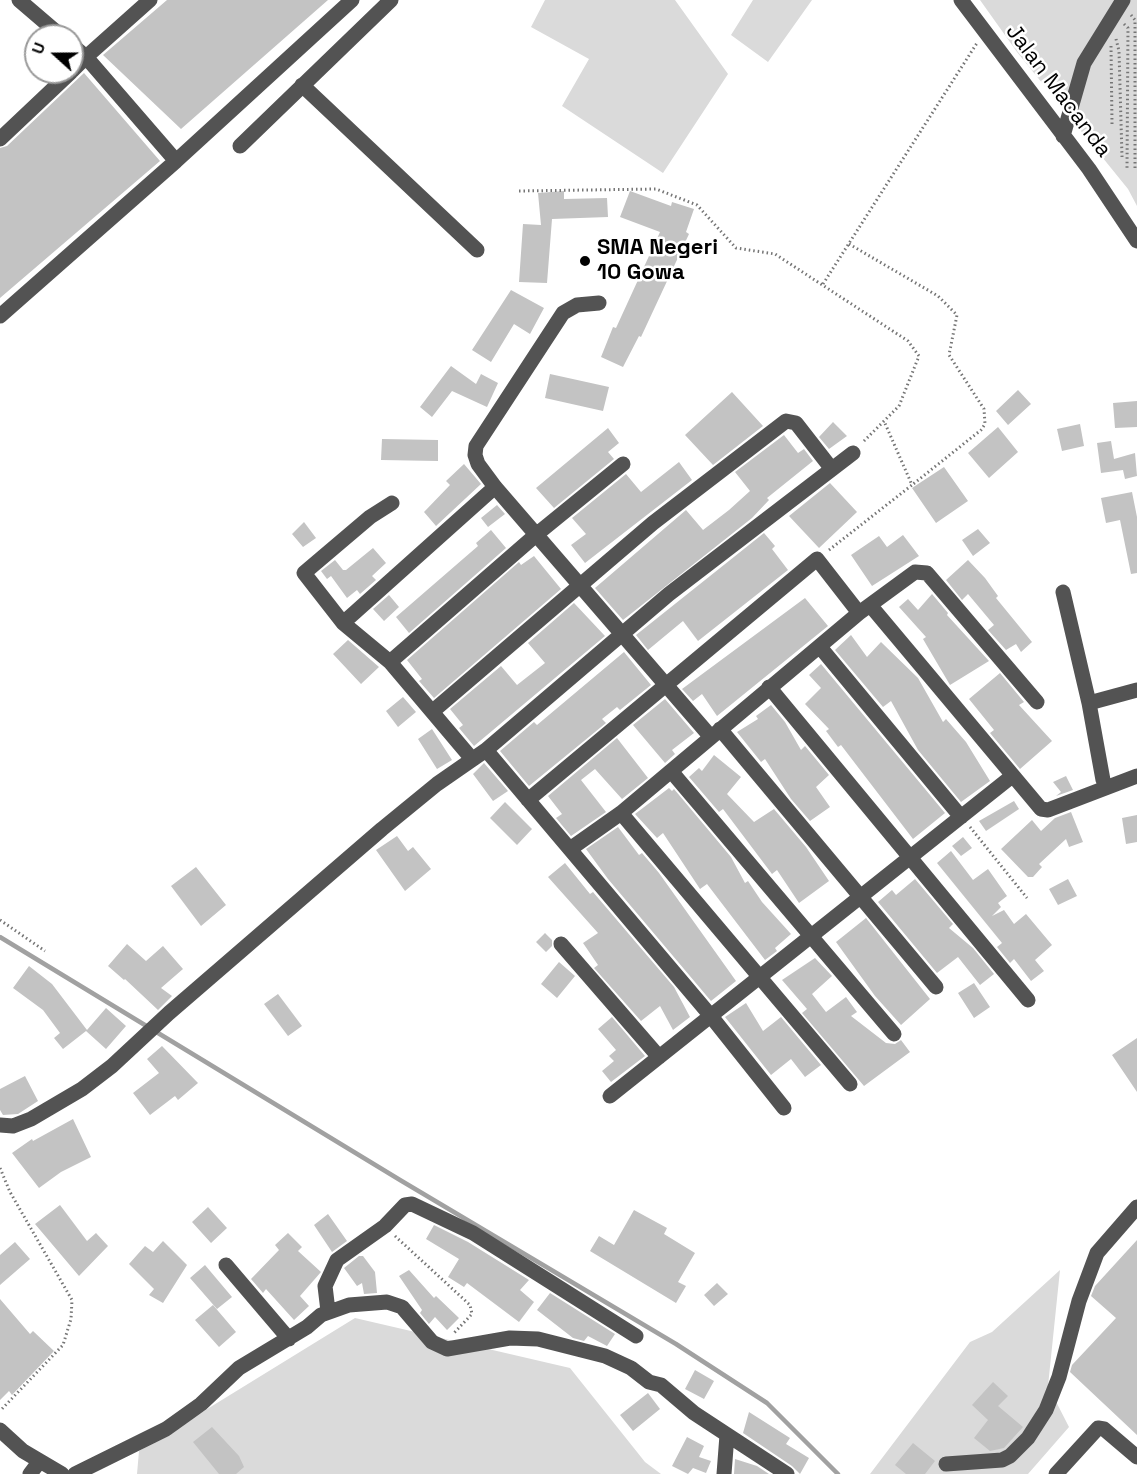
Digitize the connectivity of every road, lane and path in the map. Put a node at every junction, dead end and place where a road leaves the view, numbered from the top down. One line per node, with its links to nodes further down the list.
1 (18, 0): 8 (street)
2 (150, 0): 10 (street)
3 (352, 0): 18 (street)
4 (390, 0): 12 (street)
5 (961, 0): 9 (street, Jalan Macanda)
6 (1123, 1): 7 (street); 20 (path)
7 (1110, 22): 13 (path); 14 (street); 17 (path); 19 (path)
8 (47, 24)
9 (989, 36): 14 (street, Jalan Macanda); 23 (path)
10 (86, 57): 18 (street)
11 (57, 84): 15 (street)
12 (302, 85): 16 (street); 24 (street)
13 (1112, 124)
14 (1063, 136): 22 (street, Jalan Macanda)
15 (0, 139)
16 (240, 146)
17 (1122, 157)
18 (176, 161): 27 (street)
19 (1127, 168)
20 (1135, 171)
21 (519, 191): 25 (path)
22 (1137, 241)
23 (849, 244): 25 (path); 32 (path)
24 (477, 250)
25 (823, 284): 28 (path)
26 (598, 303): 33 (street)
27 (0, 316)
28 (884, 421): 29 (path); 32 (path)
29 (852, 453): 31 (street)
30 (623, 464): 35 (street)
31 (831, 468): 37 (street); 41 (street)
32 (912, 485): 36 (path)
33 (495, 487): 35 (street); 40 (street)
34 (392, 503): 40 (street)
35 (537, 534): 37 (street); 43 (street)
36 (817, 559): 39 (street); 44 (street)
37 (579, 587): 41 (street); 49 (street)
38 (1063, 592): 48 (street)
39 (864, 609): 42 (street); 47 (street); 55 (street)
40 (343, 622): 43 (street)
41 (622, 635): 44 (street); 51 (street)
42 (820, 647): 45 (street); 59 (street)
43 (390, 662): 49 (street)
44 (664, 686): 50 (street); 57 (street)
45 (769, 687): 50 (street); 61 (street)
46 (1137, 690): 48 (street)
47 (1037, 702)
48 (1089, 703): 56 (street)
49 (433, 711): 52 (street)
50 (715, 733): 53 (street); 62 (street)
51 (486, 750): 52 (street); 57 (street)
52 (472, 759): 77 (street)
53 (671, 771): 58 (street); 65 (street)
54 (1137, 776): 55 (street)
55 (1011, 777): 59 (street)
56 (1103, 780)
57 (528, 800): 60 (street)
58 (621, 813): 60 (street); 68 (street)
59 (961, 817): 61 (street); 63 (path)
60 (570, 849): 71 (street)
61 (912, 857): 62 (street); 70 (street)
62 (861, 898): 65 (street); 69 (street)
63 (1027, 898)
64 (0, 920): 67 (path)
65 (809, 936): 68 (street); 72 (street)
66 (561, 944): 73 (street)
67 (45, 951)
68 (759, 976): 71 (street); 74 (street)
69 (936, 987)
70 (1028, 1000)
71 (710, 1015): 73 (street); 76 (street)
72 (894, 1034)
73 (659, 1057): 75 (street)
74 (850, 1084)
75 (610, 1096)
76 (784, 1108)
77 (0, 1125)
78 (0, 1168): 86 (path)
79 (1137, 1207): 90 (street)
80 (384, 1226): 82 (street); 83 (path); 84 (street)
81 (226, 1265): 85 (street)
82 (327, 1311): 85 (street); 88 (street)
83 (466, 1322)
84 (636, 1336)
85 (289, 1339): 93 (street)
86 (0, 1411)
87 (0, 1430): 91 (street)
88 (727, 1435): 94 (street); 95 (street)
89 (1137, 1457): 96 (street)
90 (946, 1464)
91 (35, 1468): 92 (street)
92 (62, 1474)
93 (75, 1474)
94 (724, 1474)
95 (787, 1474)
96 (1056, 1474)

